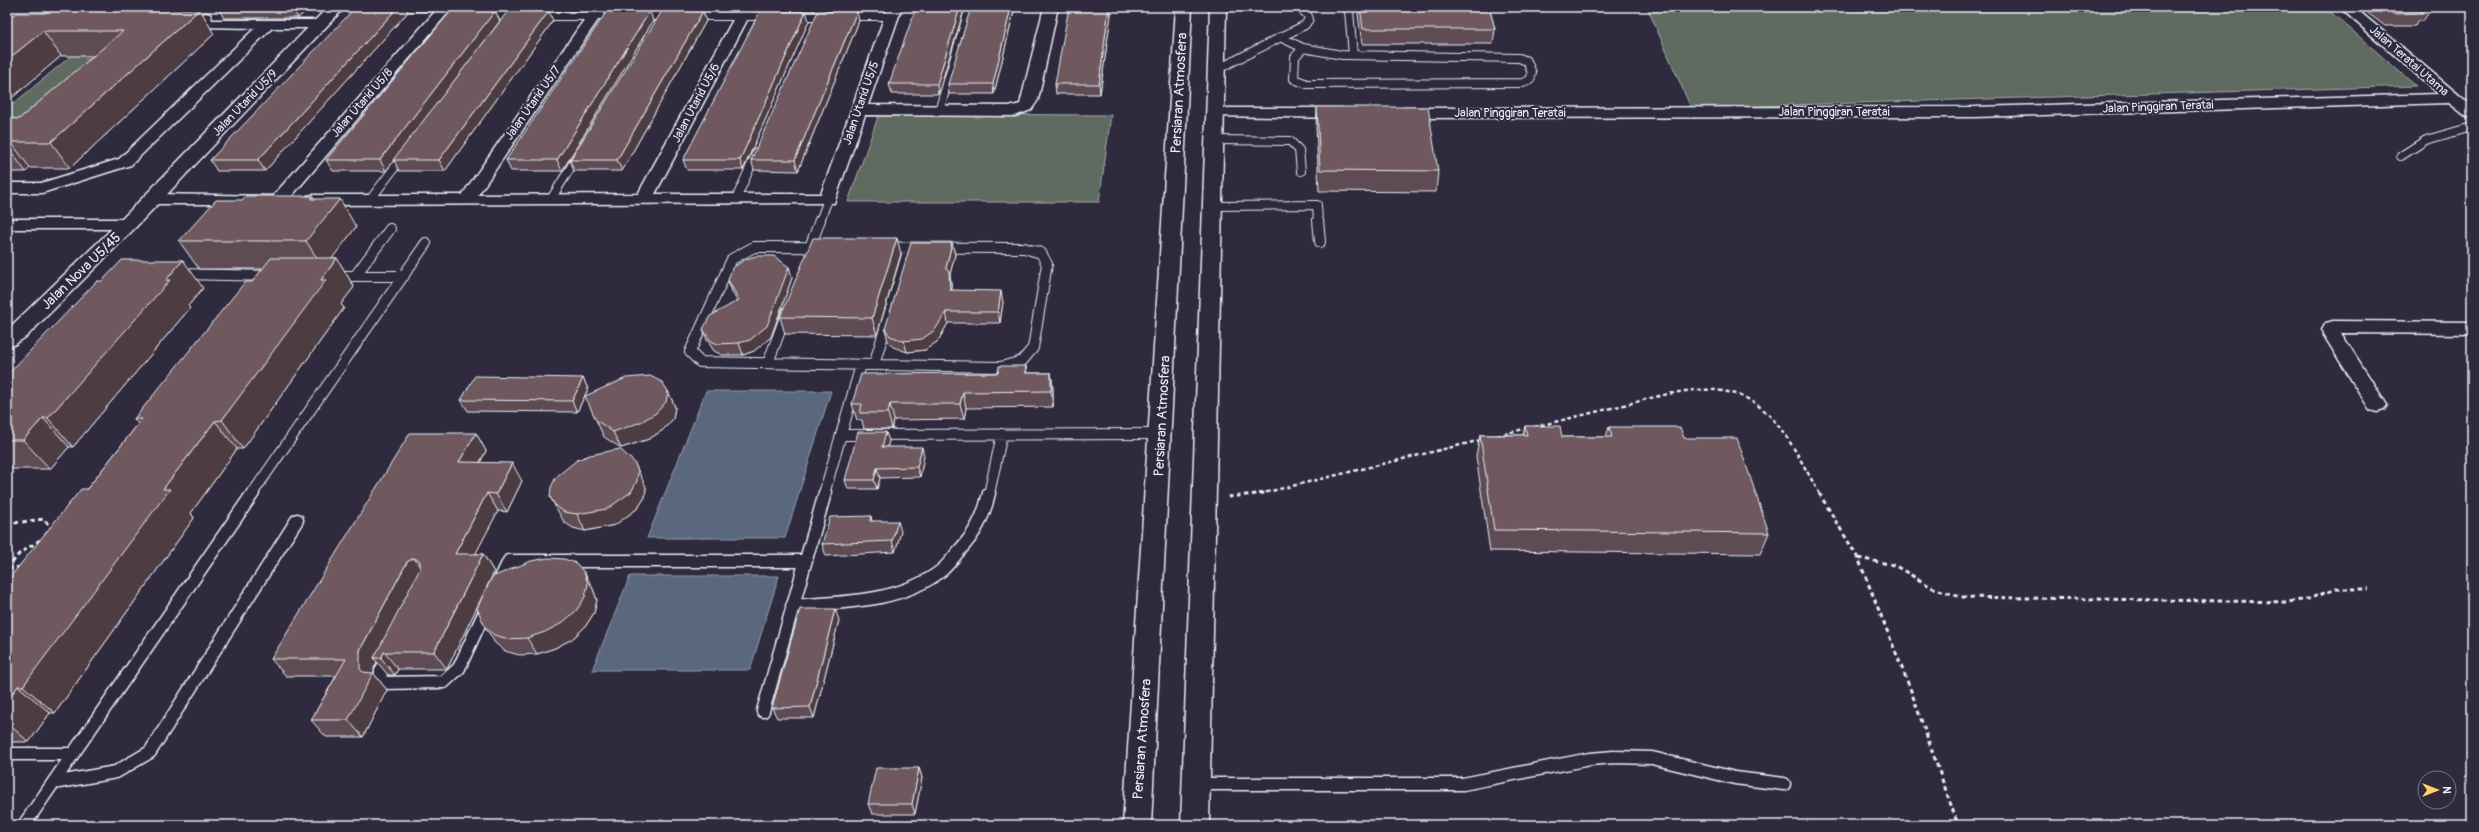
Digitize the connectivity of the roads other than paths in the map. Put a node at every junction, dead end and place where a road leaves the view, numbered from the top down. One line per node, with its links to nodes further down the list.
1 (337, 7): 26 (street, Jalan Utarid U5/9)
2 (410, 7): 14 (lane)
3 (517, 7): 22 (lane)
4 (668, 7): 23 (lane)
5 (821, 7): 24 (lane)
6 (970, 7): 33 (lane)
7 (1051, 7): 33 (street)
8 (1184, 7): 77 (street, Persiaran Atmosfera)
9 (1218, 7): 30 (street)
10 (1298, 7): 27 (lane)
11 (1345, 7): 29 (lane)
12 (2346, 7): 31 (street, Jalan Teratai Utama)
13 (210, 12): 21 (street); 25 (street)
14 (444, 12): 49 (street, Jalan Utarid U5/8)
15 (597, 12): 22 (lane); 23 (lane); 51 (street, Jalan Utarid U5/7)
16 (745, 12): 20 (lane); 24 (lane); 46 (street, Jalan Utarid U5/6)
17 (893, 12): 24 (lane); 32 (street, Jalan Utarid U5/5)
18 (478, 16): 22 (lane)
19 (678, 16): 23 (lane)
20 (686, 16)
21 (189, 17)
22 (507, 19)
23 (660, 20)
24 (815, 20)
25 (268, 24): 26 (street); 44 (street)
26 (321, 24): 45 (street, Jalan Utarid U5/9)
27 (1280, 37): 28 (lane); 30 (lane)
28 (1303, 48): 29 (lane); 29 (lane)
29 (1353, 55)
30 (1216, 70): 34 (street)
31 (2465, 105): 36 (street, Jalan Pinggiran Teratai)
32 (858, 110): 33 (street); 48 (street, Jalan Utarid U5/5)
33 (940, 111)
34 (1215, 112): 35 (street); 39 (street)
35 (1358, 113)
36 (1390, 113)
37 (2472, 127): 42 (lane)
38 (762, 140): 47 (lane)
39 (1215, 140): 43 (lane); 53 (street)
40 (584, 145): 52 (lane)
41 (408, 149): 50 (lane)
42 (2401, 156)
43 (1301, 171)
44 (7, 188)
45 (152, 199): 49 (street); 55 (street, Jalan Nova U5/45)
46 (644, 199): 47 (street); 52 (street)
47 (736, 199): 48 (street)
48 (828, 199): 59 (lane)
49 (279, 200): 50 (street)
50 (370, 200): 51 (street)
51 (467, 200): 52 (street)
52 (551, 200)
53 (1213, 206): 57 (lane); 87 (street)
54 (7, 224): 55 (street)
55 (128, 224): 71 (street, Jalan Nova U5/45)
56 (390, 229): 66 (lane)
57 (1320, 242)
58 (426, 243): 67 (lane)
59 (810, 247): 60 (lane); 61 (lane); 72 (lane)
60 (910, 248): 74 (lane); 74 (lane)
61 (805, 262)
62 (170, 274): 63 (lane)
63 (257, 276): 64 (lane); 68 (lane)
64 (279, 276)
65 (325, 276): 66 (lane)
66 (355, 276): 67 (lane)
67 (404, 276): 85 (lane)
68 (247, 288)
69 (789, 305): 72 (lane)
70 (2472, 328): 75 (street)
71 (7, 340)
72 (768, 363): 73 (lane)
73 (861, 365): 74 (lane); 78 (lane)
74 (874, 365)
75 (2377, 405)
76 (1002, 434): 77 (lane); 78 (lane); 81 (lane)
77 (1161, 434): 90 (street, Persiaran Atmosfera)
78 (841, 435): 80 (lane)
79 (297, 520): 86 (lane)
80 (805, 561): 81 (lane); 82 (lane)
81 (792, 606): 83 (lane)
82 (395, 644)
83 (763, 711)
84 (7, 754): 85 (lane)
85 (73, 754): 86 (lane)
86 (53, 783): 89 (lane)
87 (1197, 784): 88 (lane); 91 (street)
88 (1784, 784)
89 (24, 825)
90 (1137, 825)
91 (1195, 825)

